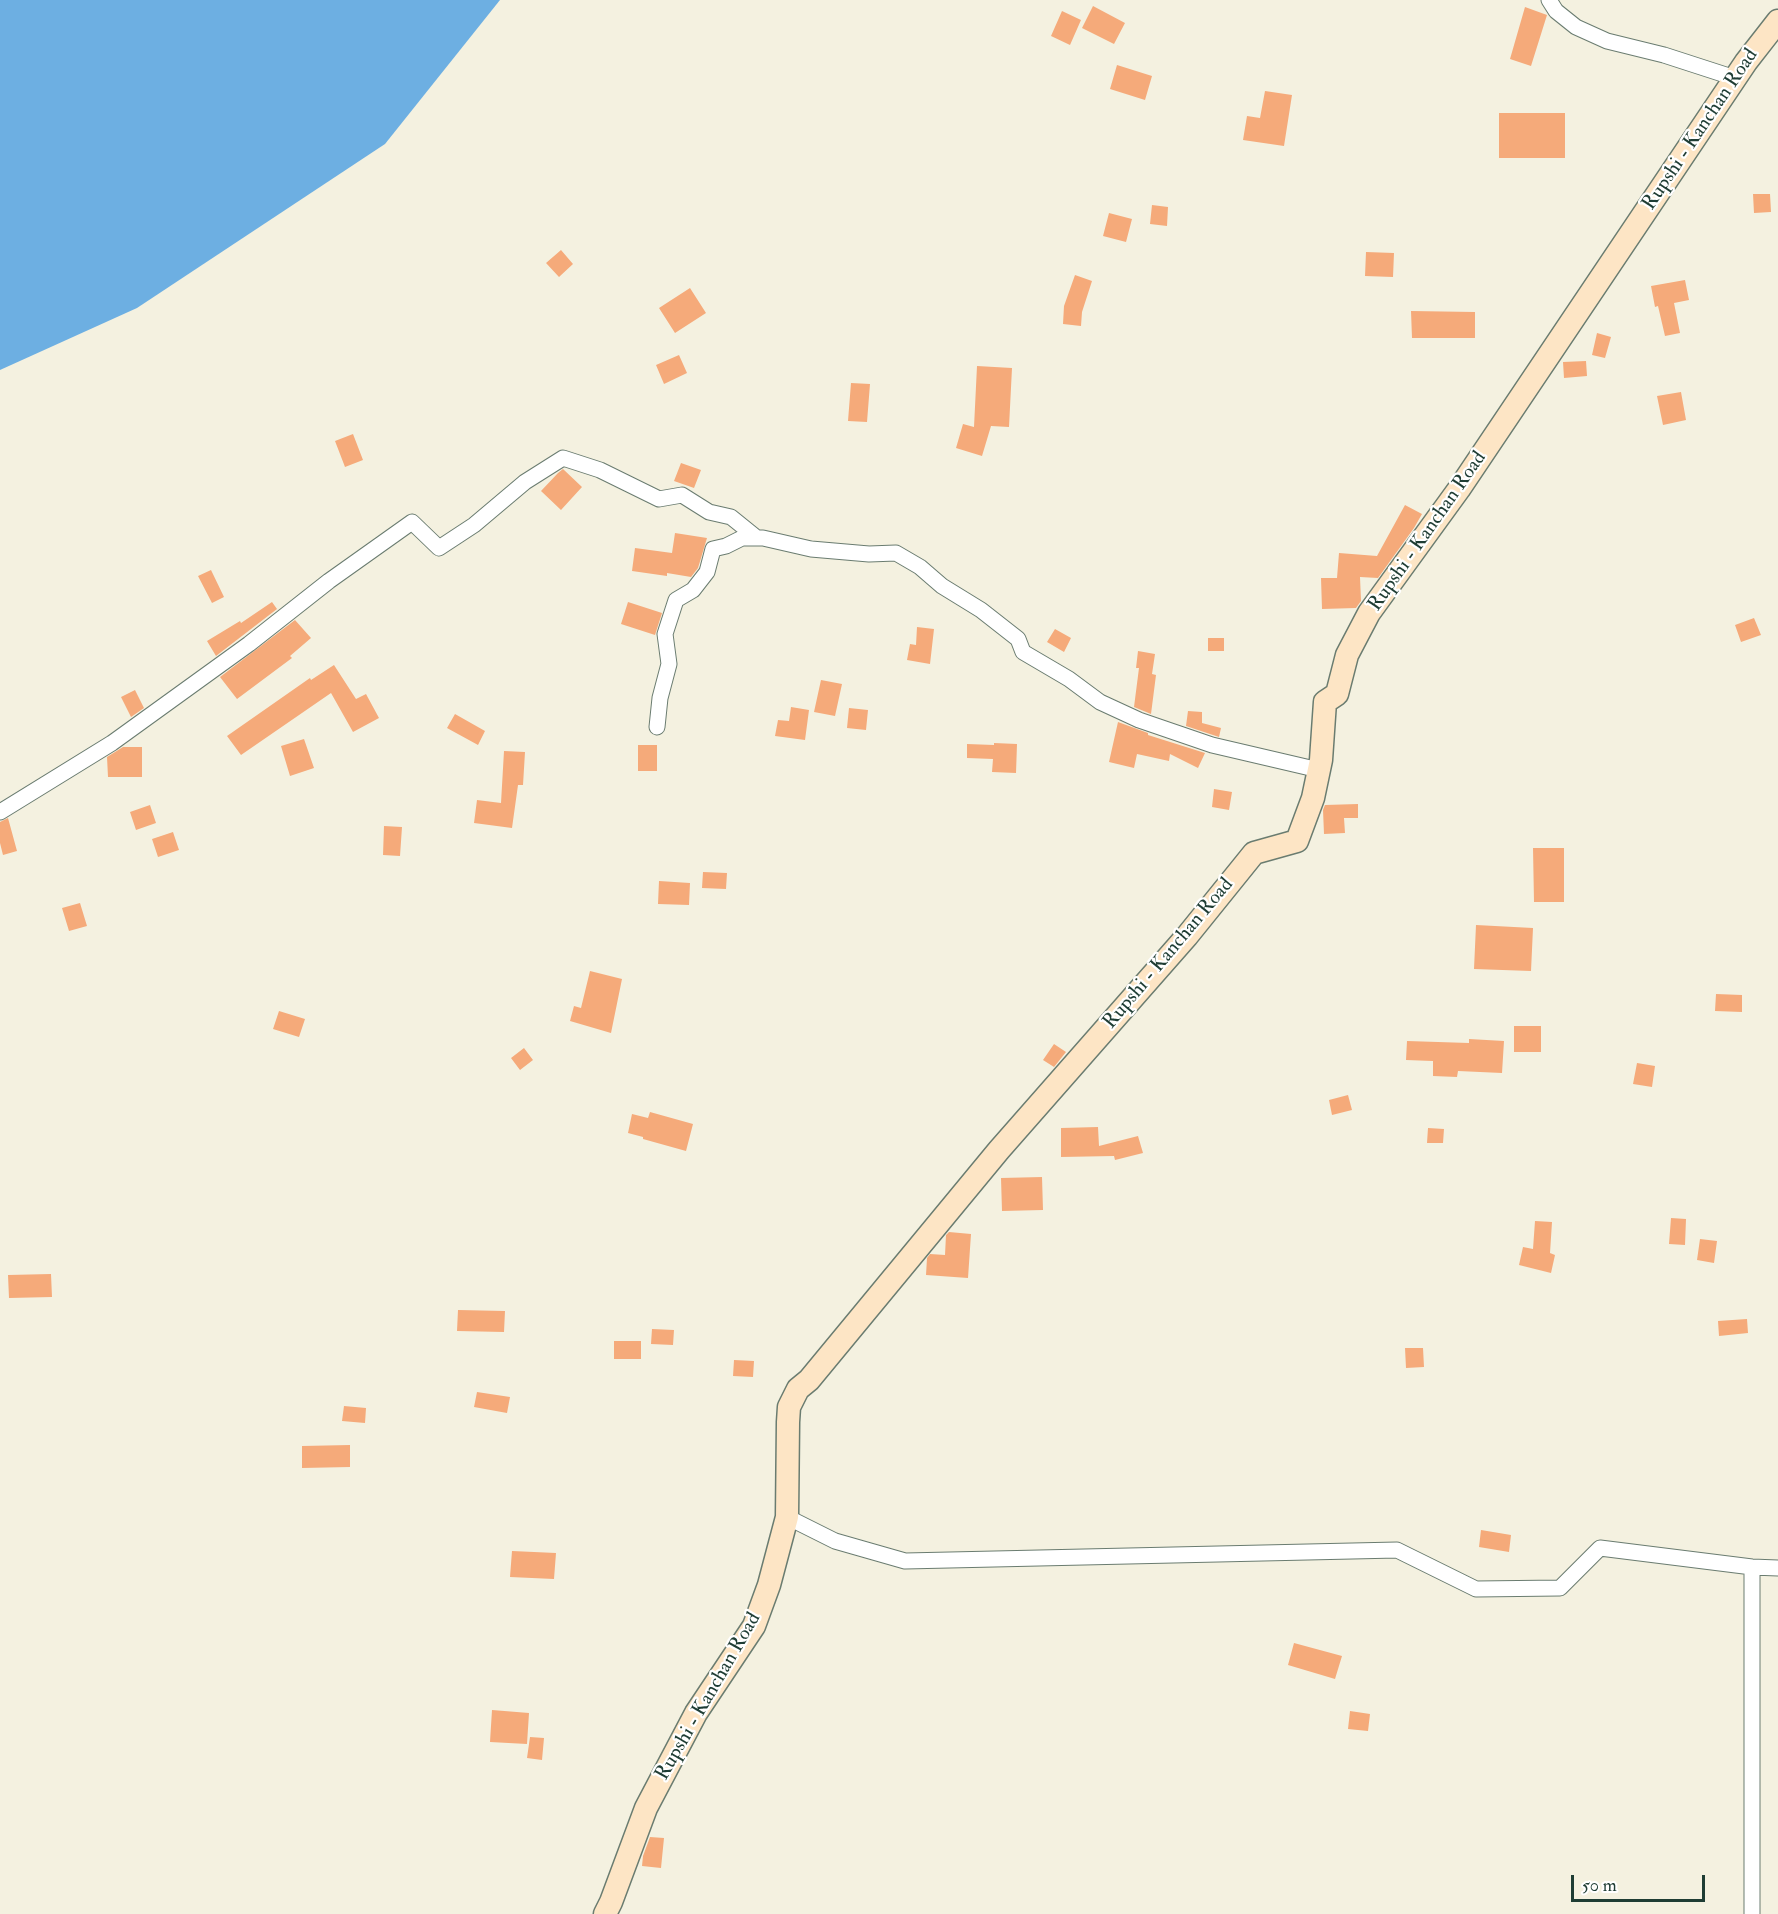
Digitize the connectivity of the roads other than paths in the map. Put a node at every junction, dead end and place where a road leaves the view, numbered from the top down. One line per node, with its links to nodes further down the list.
1 (1549, 0): 3 (street)
2 (1778, 21): 3 (street, Rupshi - Kanchan Road)
3 (1735, 78): 6 (street, Rupshi - Kanchan Road)
4 (757, 538): 5 (street); 6 (street); 7 (street)
5 (657, 728)
6 (1319, 770): 8 (street, Rupshi - Kanchan Road)
7 (0, 812)
8 (787, 1517): 9 (street); 11 (street, Rupshi - Kanchan Road)
9 (1752, 1568): 10 (street); 12 (street)
10 (1778, 1568)
11 (605, 1914)
12 (1752, 1914)

